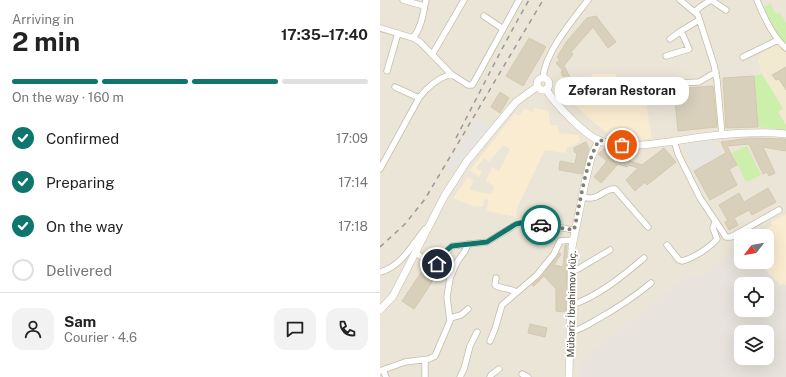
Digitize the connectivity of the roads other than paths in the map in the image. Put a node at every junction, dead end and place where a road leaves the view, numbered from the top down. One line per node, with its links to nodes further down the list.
1 (403, 0): 9 (street)
2 (426, 0): 9 (street)
3 (464, 0): 22 (street)
4 (519, 0): 15 (street)
5 (588, 0): 28 (street)
6 (680, 0): 11 (street)
7 (711, 0): 10 (street); 11 (street)
8 (757, 0): 20 (street)
9 (424, 6): 18 (street)
10 (726, 10)
11 (695, 12): 13 (street)
12 (484, 16): 15 (street)
13 (699, 20): 16 (street); 26 (street)
14 (380, 28): 17 (street)
15 (503, 29): 27 (street)
16 (681, 31): 19 (street); 23 (street)
17 (398, 33): 18 (street); 25 (street)
18 (413, 38): 22 (street)
19 (670, 39)
20 (778, 40): 21 (street); 24 (street)
21 (786, 48)
22 (432, 54): 27 (street)
23 (666, 56)
24 (743, 57)
25 (387, 70)
26 (716, 72): 29 (street); 35 (street)
27 (451, 74): 33 (street)
28 (543, 78): 30 (street); 32 (street)
29 (679, 83)
30 (538, 86): 32 (street); 41 (street)
31 (395, 88): 33 (street)
32 (546, 89): 36 (street)
33 (419, 98): 38 (street)
34 (786, 134): 35 (street)
35 (722, 135): 37 (street)
36 (599, 140): 37 (street); 39 (street, Mübariz İbrahimov küç.)
37 (674, 140): 42 (street)
38 (380, 169)
39 (582, 197): 43 (street); 44 (street, Mübariz İbrahimov küç.)
40 (779, 210): 42 (street)
41 (432, 220): 46 (street); 50 (street)
42 (715, 222): 48 (street)
43 (648, 227)
44 (574, 230): 45 (street, Mübariz İbrahimov küç.); 47 (street)
45 (573, 240): 52 (street, Mübariz İbrahimov küç.); 56 (street)
46 (414, 244): 50 (street); 53 (street)
47 (468, 244): 50 (street); 60 (street)
48 (667, 246)
49 (610, 250): 52 (street)
50 (416, 253): 59 (street)
51 (644, 258): 57 (street)
52 (571, 270): 57 (street, Mübariz İbrahimov küç.)
53 (380, 272)
54 (496, 278): 56 (street)
55 (652, 283): 62 (street)
56 (516, 292): 63 (street)
57 (570, 305): 62 (street, Mübariz İbrahimov küç.)
58 (468, 309): 60 (street)
59 (380, 310)
60 (450, 318): 64 (street)
61 (477, 332): 69 (street)
62 (570, 332): 71 (street, Mübariz İbrahimov küç.)
63 (490, 341)
64 (425, 360): 66 (street); 68 (street)
65 (499, 369): 70 (street)
66 (381, 370): 67 (street)
67 (386, 377)
68 (426, 377)
69 (460, 377)
70 (490, 377)
71 (569, 377)

